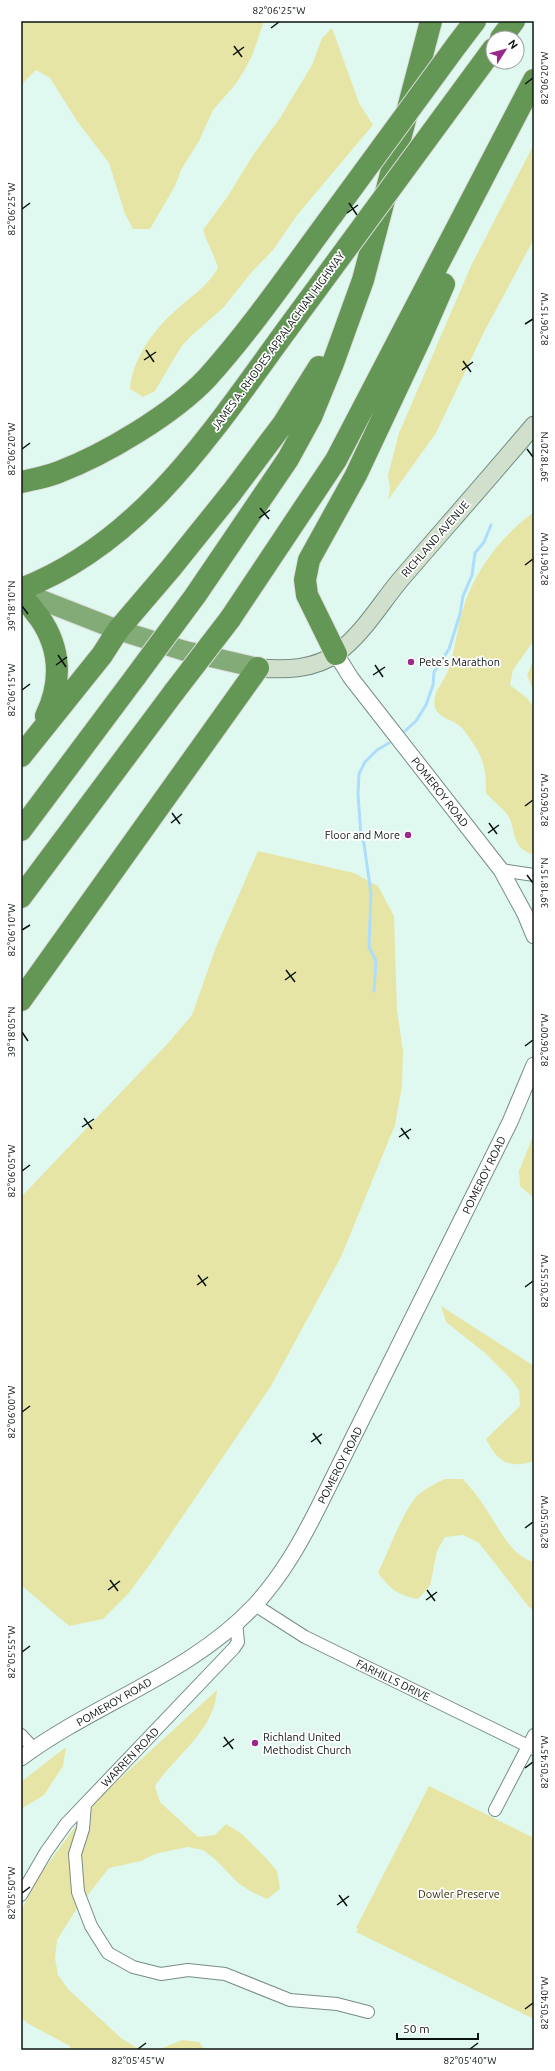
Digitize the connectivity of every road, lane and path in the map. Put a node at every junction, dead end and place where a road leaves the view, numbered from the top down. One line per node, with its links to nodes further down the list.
1 (431, 21): 8 (highway)
2 (475, 21): 10 (highway, bridge)
3 (514, 21): 4 (highway)
4 (507, 30)
5 (485, 60): 11 (highway, JAMES A. RHODES APPALACHIAN HIGHWAY, bridge)
6 (534, 80): 7 (highway)
7 (512, 121): 14 (highway); 21 (highway, bridge)
8 (363, 280): 13 (highway); 18 (highway, bridge)
9 (534, 425): 14 (main road, RICHLAND AVENUE)
10 (21, 482)
11 (21, 591): 13 (highway)
12 (21, 597): 16 (highway)
13 (118, 630): 15 (highway); 16 (highway)
14 (336, 654): 15 (main road); 19 (street, POMEROY ROAD)
15 (258, 668): 23 (highway)
16 (37, 735): 17 (highway)
17 (21, 756)
18 (21, 830)
19 (501, 870): 20 (street); 22 (street, POMEROY ROAD)
20 (534, 875)
21 (21, 897)
22 (534, 936)
23 (21, 1000)
24 (534, 1065): 25 (street, POMEROY ROAD)
25 (255, 1605): 26 (street, POMEROY ROAD); 29 (street, FARHILLS DRIVE)
26 (236, 1622): 30 (street, POMEROY ROAD); 32 (street, WARREN ROAD)
27 (21, 1734): 30 (street)
28 (534, 1734): 29 (street)
29 (531, 1748): 33 (street)
30 (34, 1749): 31 (street, POMEROY ROAD)
31 (21, 1758)
32 (85, 1804): 34 (street, WARREN ROAD); 35 (street)
33 (495, 1810)
34 (21, 1895)
35 (368, 2012)

